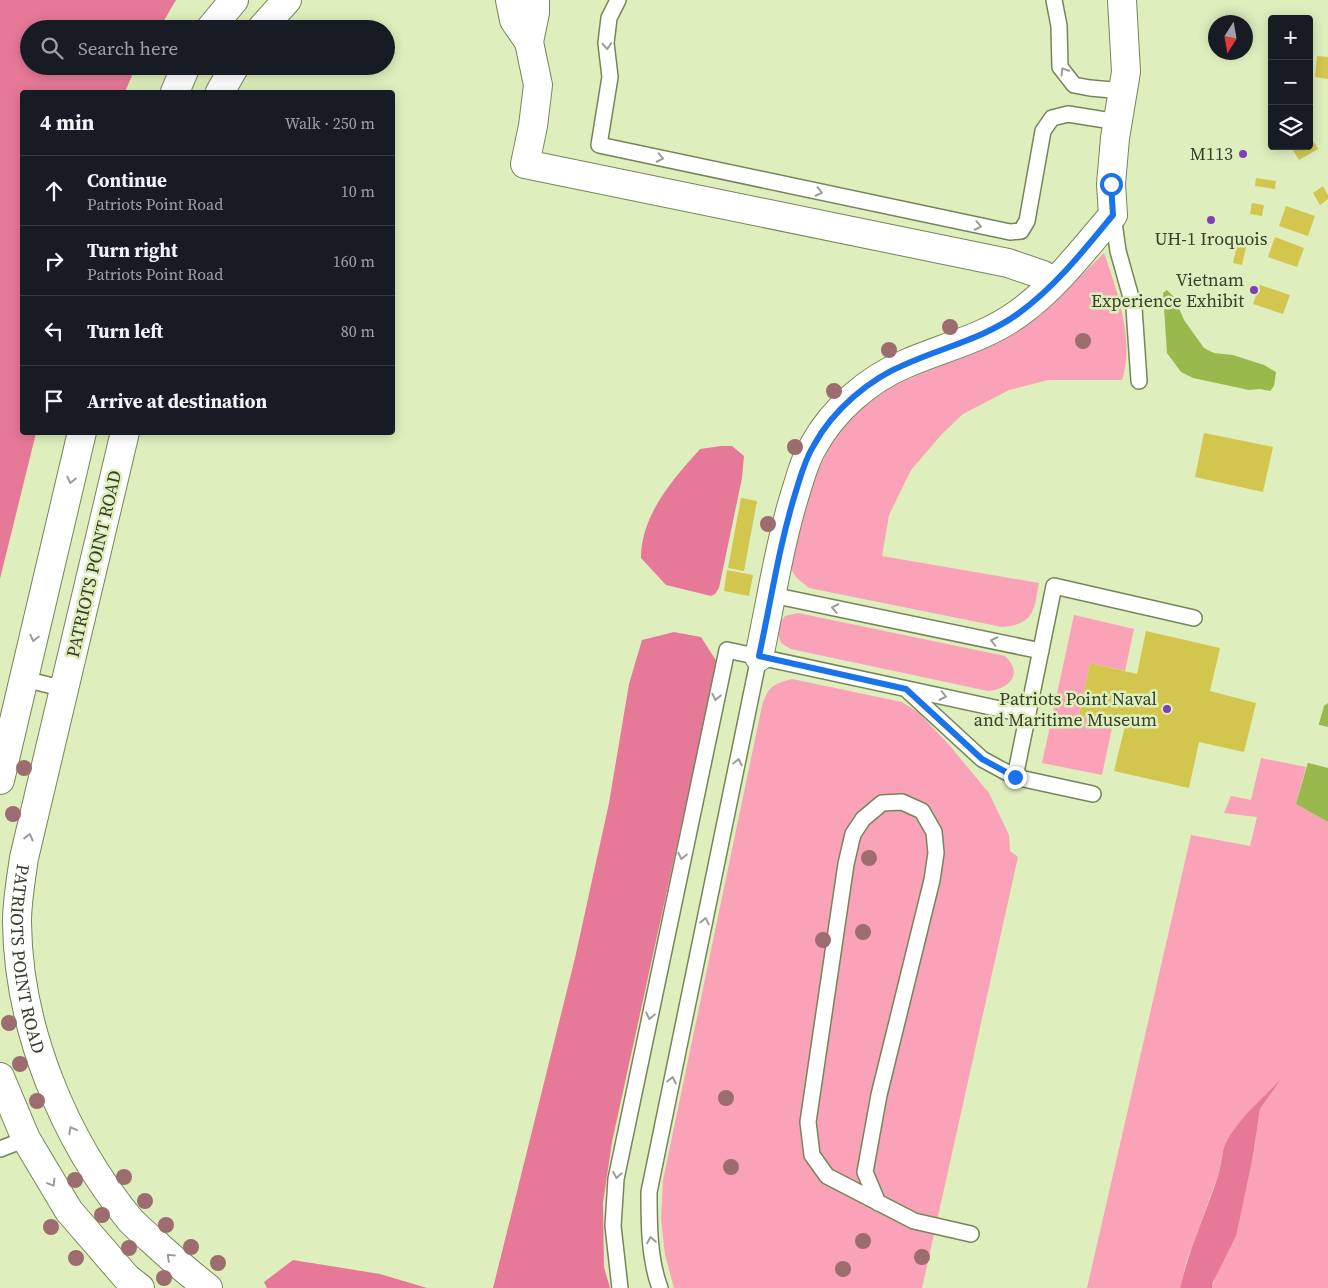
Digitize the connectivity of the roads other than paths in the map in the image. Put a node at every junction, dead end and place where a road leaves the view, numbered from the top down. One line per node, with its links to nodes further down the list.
1 (234, 0): 8 (street)
2 (287, 0): 9 (street)
3 (510, 0): 10 (street)
4 (535, 0): 10 (street)
5 (618, 0): 16 (lane, one-way to 16)
6 (1054, 0): 15 (lane, one-way to 6)
7 (1122, 0): 15 (street)
8 (217, 20)
9 (269, 20)
10 (529, 42): 18 (street)
11 (182, 75): 13 (street)
12 (230, 75): 14 (street)
13 (176, 90)
14 (221, 90)
15 (1123, 91): 16 (street)
16 (1118, 122): 17 (street)
17 (1113, 215): 18 (street); 19 (lane)
18 (1050, 286): 22 (street)
19 (1139, 381)
20 (81, 435): 26 (street, one-way to 26)
21 (124, 435): 27 (street, PATRIOTS POINT ROAD)
22 (772, 595): 24 (lane, one-way to 22); 25 (street)
23 (1194, 618): 24 (lane)
24 (1041, 651): 29 (lane)
25 (759, 656): 28 (lane); 40 (lane, one-way to 40); 41 (lane, one-way to 25)
26 (24, 680): 27 (lane); 31 (street)
27 (64, 689): 39 (street, PATRIOTS POINT ROAD, one-way to 27)
28 (906, 689): 29 (lane, one-way to 29); 30 (lane)
29 (1028, 714): 30 (lane)
30 (1015, 777): 32 (lane)
31 (0, 780)
32 (1093, 794)
33 (0, 1077): 34 (street)
34 (26, 1138): 35 (lane); 38 (street, one-way to 38)
35 (0, 1148)
36 (878, 1203): 36 (lane); 37 (lane)
37 (971, 1234)
38 (140, 1288)
39 (208, 1288)
40 (620, 1288)
41 (660, 1288)

